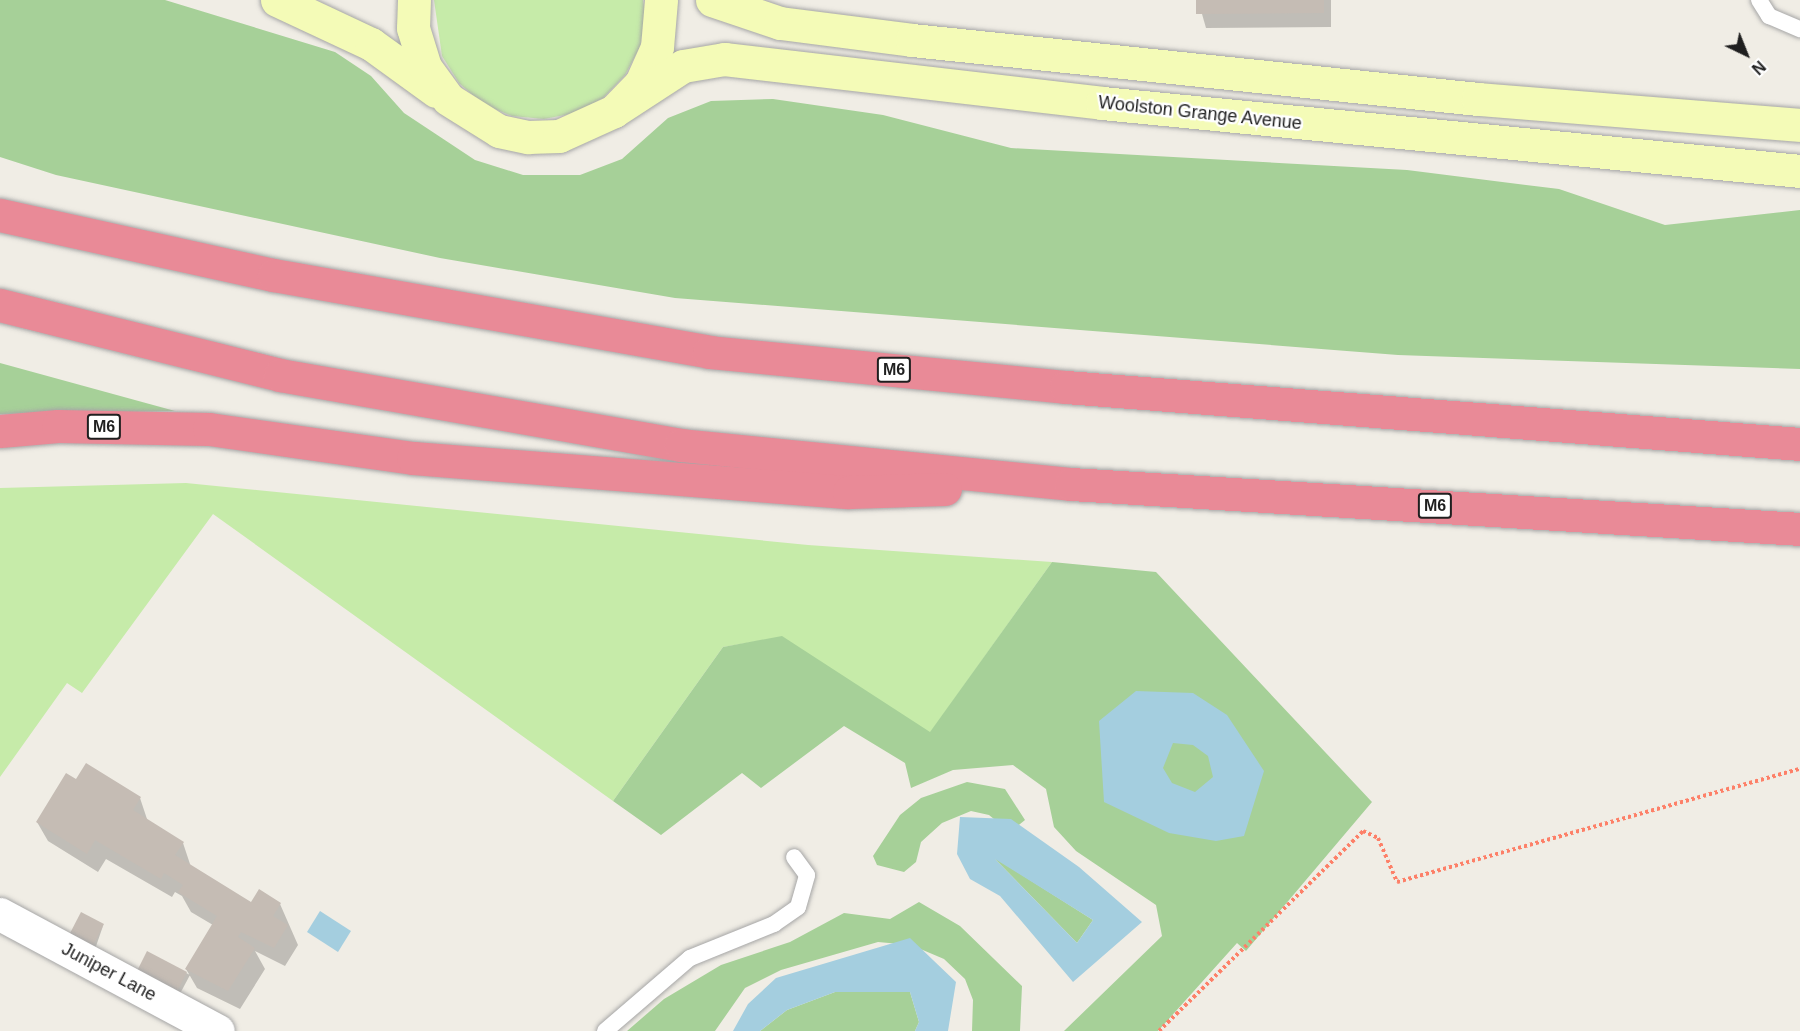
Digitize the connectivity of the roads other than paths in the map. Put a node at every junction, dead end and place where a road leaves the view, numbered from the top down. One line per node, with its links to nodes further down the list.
1 (277, 0): 7 (main road)
2 (414, 0): 7 (main road)
3 (661, 0): 8 (main road)
4 (712, 0): 9 (main road)
5 (1759, 0): 6 (lane)
6 (1800, 29)
7 (448, 99): 8 (main road)
8 (614, 111): 10 (main road, Woolston Grange Avenue)
9 (1800, 125)
10 (1800, 171)
11 (0, 215): 14 (highway, M6)
12 (0, 304): 15 (highway, M6)
13 (0, 431): 15 (highway, M6)
14 (1800, 444)
15 (1071, 484): 16 (highway, M6)
16 (1800, 529)
17 (794, 857): 20 (lane)
18 (0, 914): 19 (street, Juniper Lane)
19 (218, 1031)
20 (605, 1031)

